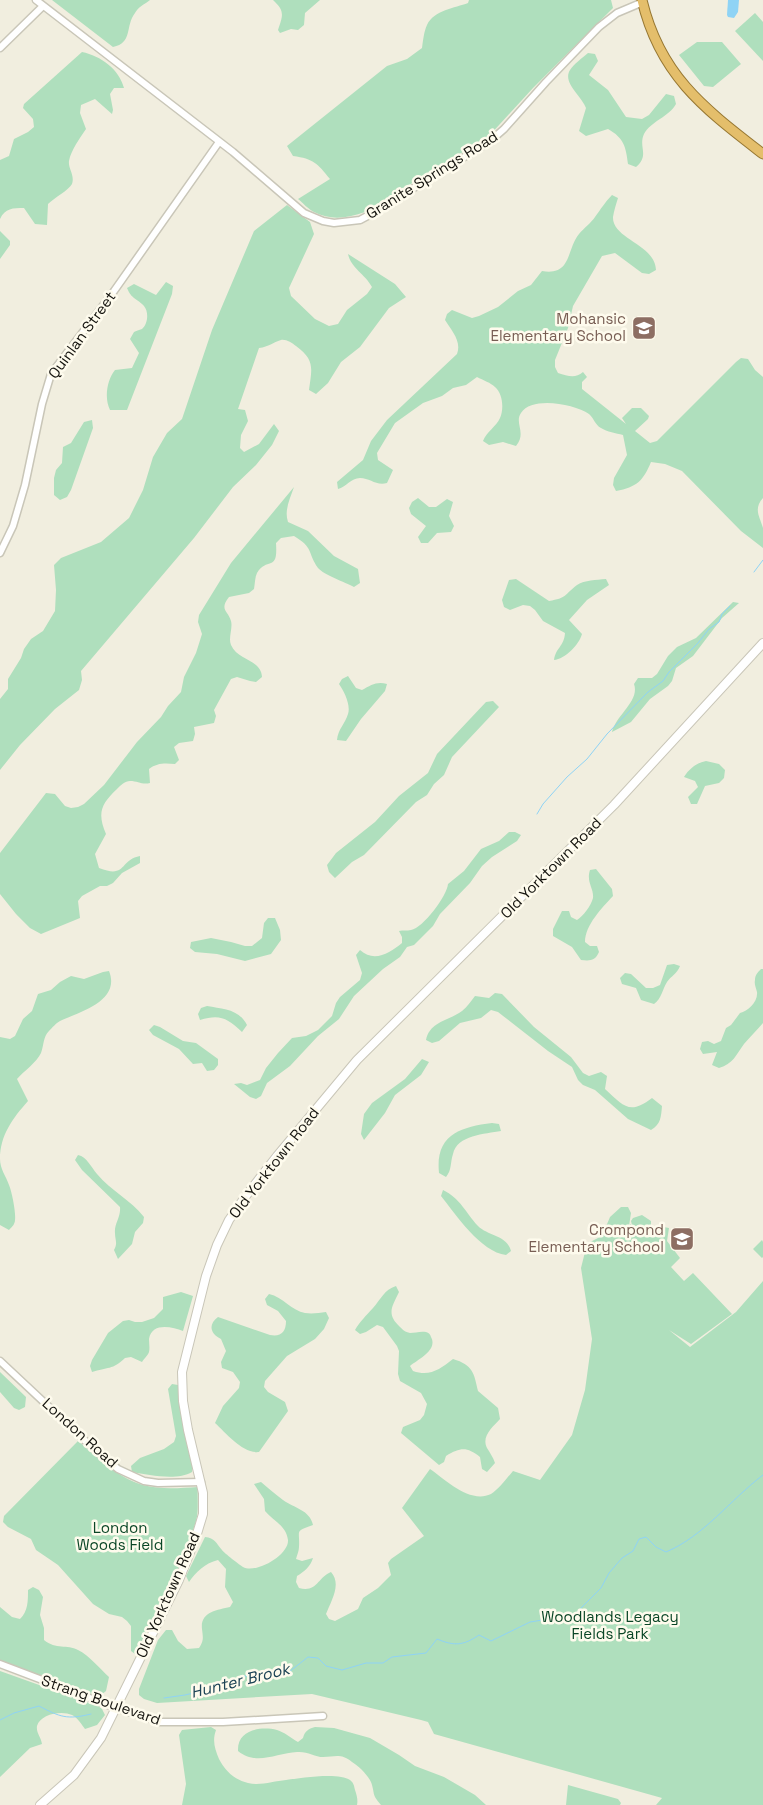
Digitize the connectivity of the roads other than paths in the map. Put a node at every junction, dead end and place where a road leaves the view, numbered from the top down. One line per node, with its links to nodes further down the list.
1 (36, 0): 3 (street, Granite Springs Road)
2 (643, 1): 5 (street, Granite Springs Road); 6 (highway)
3 (43, 6): 4 (street); 5 (street, Granite Springs Road)
4 (0, 48)
5 (219, 142): 7 (street, Quinlan Street)
6 (763, 154)
7 (0, 553)
8 (763, 643): 10 (main road, Old Yorktown Road)
9 (0, 1360): 10 (street, London Road)
10 (201, 1482): 12 (main road, Old Yorktown Road)
11 (0, 1664): 12 (street, Strang Boulevard)
12 (116, 1708): 13 (street, Strang Boulevard); 14 (main road, Old Yorktown Road)
13 (323, 1716)
14 (40, 1805)

